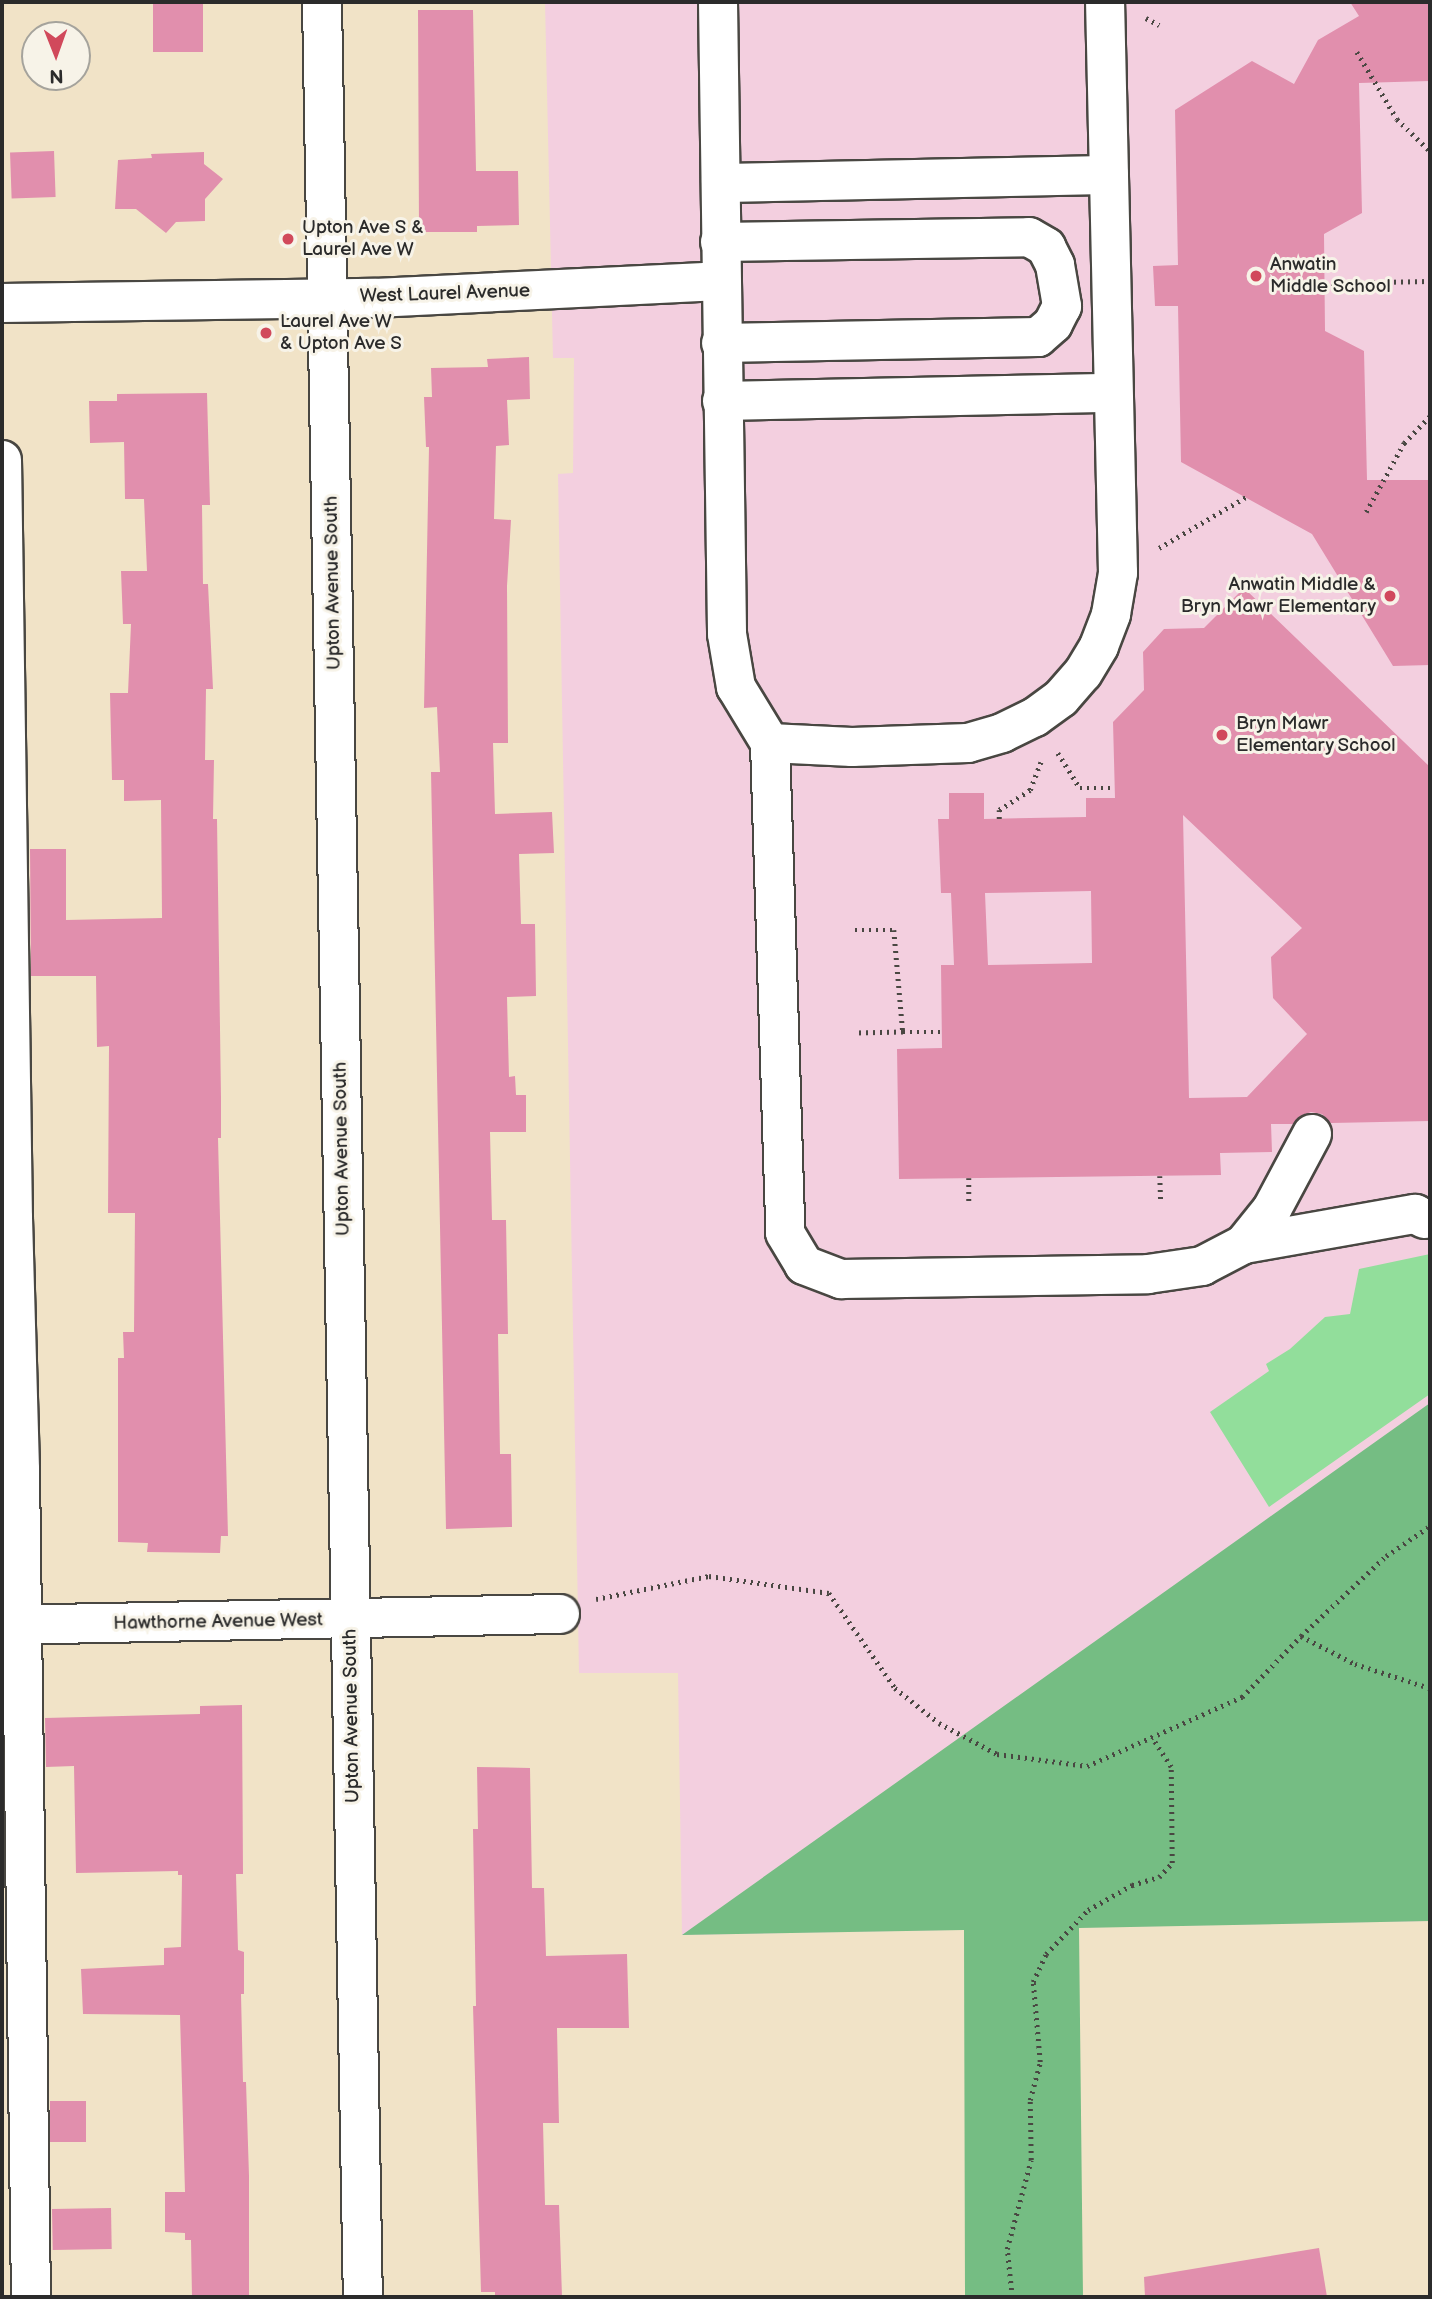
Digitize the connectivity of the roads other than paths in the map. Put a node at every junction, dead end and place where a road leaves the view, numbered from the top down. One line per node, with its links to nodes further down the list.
1 (323, 2): 8 (street, Upton Avenue South)
2 (718, 2): 5 (street)
3 (1105, 2): 4 (street)
4 (1109, 175): 5 (street); 11 (street)
5 (721, 184): 6 (street)
6 (720, 242): 7 (street); 10 (street)
7 (720, 281): 8 (street, West Laurel Avenue); 10 (street)
8 (328, 299): 9 (street, West Laurel Avenue); 19 (street, Upton Avenue South)
9 (2, 303)
10 (721, 343): 12 (street)
11 (1113, 393): 12 (street); 14 (street)
12 (722, 401): 14 (street)
13 (2, 460): 20 (street)
14 (770, 743): 17 (street)
15 (1312, 1134): 17 (street)
16 (1425, 1219): 17 (street)
17 (1244, 1244)
18 (560, 1614): 19 (street, Hawthorne Avenue West)
19 (351, 1619): 20 (street, Hawthorne Avenue West); 22 (street, Upton Avenue South)
20 (11, 1625): 21 (street)
21 (31, 2297)
22 (362, 2297)

